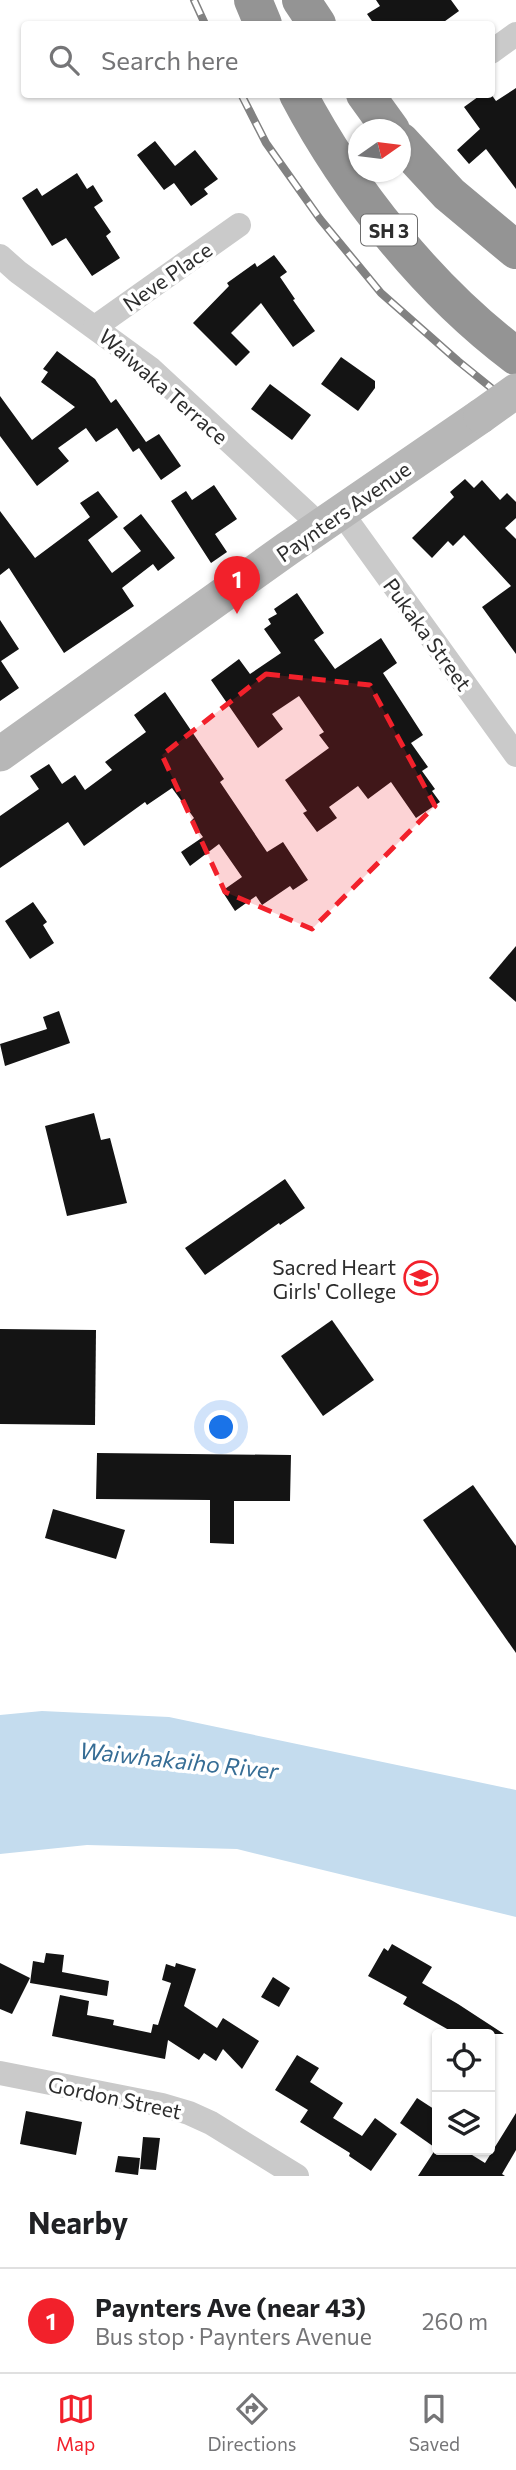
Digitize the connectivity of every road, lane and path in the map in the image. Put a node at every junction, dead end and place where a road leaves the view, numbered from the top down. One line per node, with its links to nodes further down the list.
1 (253, 0): 3 (highway)
2 (301, 0): 4 (highway)
3 (262, 21)
4 (315, 21)
5 (516, 34): 6 (street)
6 (495, 50)
7 (300, 98): 15 (highway, SH 3)
8 (368, 98): 9 (highway)
9 (383, 119)
10 (411, 152): 12 (highway)
11 (239, 225): 14 (street, Neve Place)
12 (516, 250)
13 (0, 256): 14 (street, Waiwaka Terrace)
14 (95, 327): 17 (street, Waiwaka Terrace)
15 (516, 356)
16 (516, 391): 17 (street, Paynters Avenue, bridge)
17 (330, 520): 18 (street, Paynters Avenue); 19 (street, Pukaka Street)
18 (0, 754)
19 (516, 755)
20 (0, 2073): 21 (street, Gordon Street)
21 (297, 2176)

